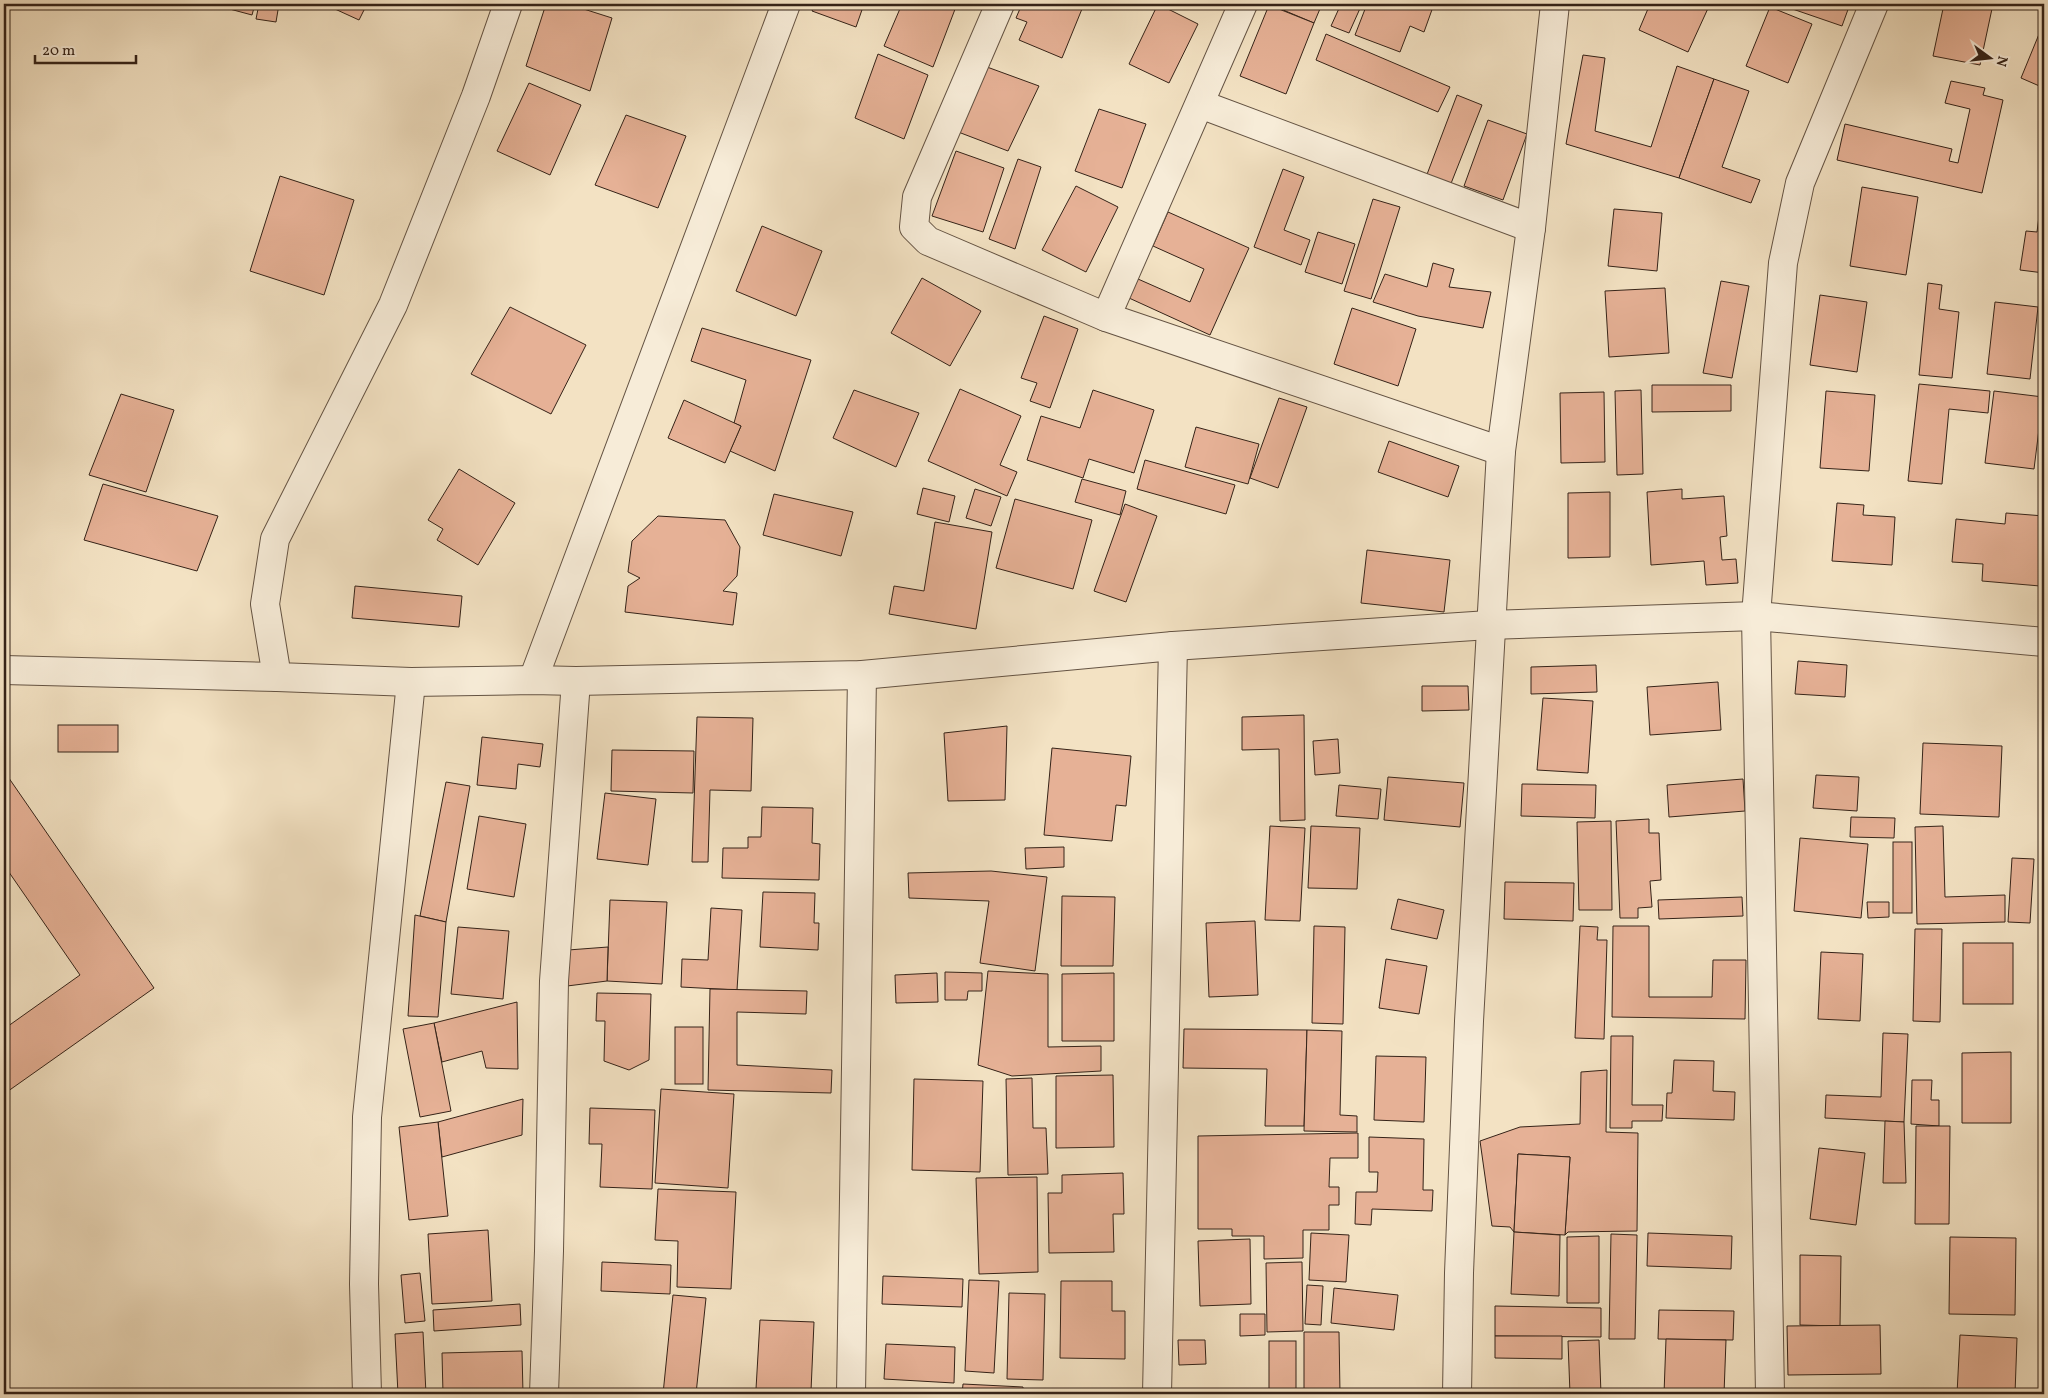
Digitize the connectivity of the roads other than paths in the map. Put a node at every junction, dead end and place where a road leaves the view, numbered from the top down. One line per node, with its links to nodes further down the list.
1 (508, 4): 17 (street)
2 (786, 4): 18 (street)
3 (1000, 4): 9 (street)
4 (1242, 4): 7 (street)
5 (1554, 4): 8 (street)
6 (1874, 4): 11 (street)
7 (1200, 104): 8 (street); 9 (street)
8 (1531, 228): 10 (street)
9 (1106, 317): 10 (street)
10 (1500, 451): 12 (street)
11 (1756, 616): 12 (street); 13 (street); 26 (street)
12 (1489, 625): 14 (street); 25 (street)
13 (2044, 642)
14 (1172, 646): 16 (street); 24 (street)
15 (4, 670): 17 (street)
16 (862, 675): 19 (street); 23 (street)
17 (277, 677): 20 (street)
18 (533, 680): 19 (street); 20 (street)
19 (576, 681): 22 (street)
20 (411, 682): 21 (street)
21 (367, 1394)
22 (544, 1394)
23 (850, 1394)
24 (1157, 1394)
25 (1457, 1394)
26 (1770, 1394)

